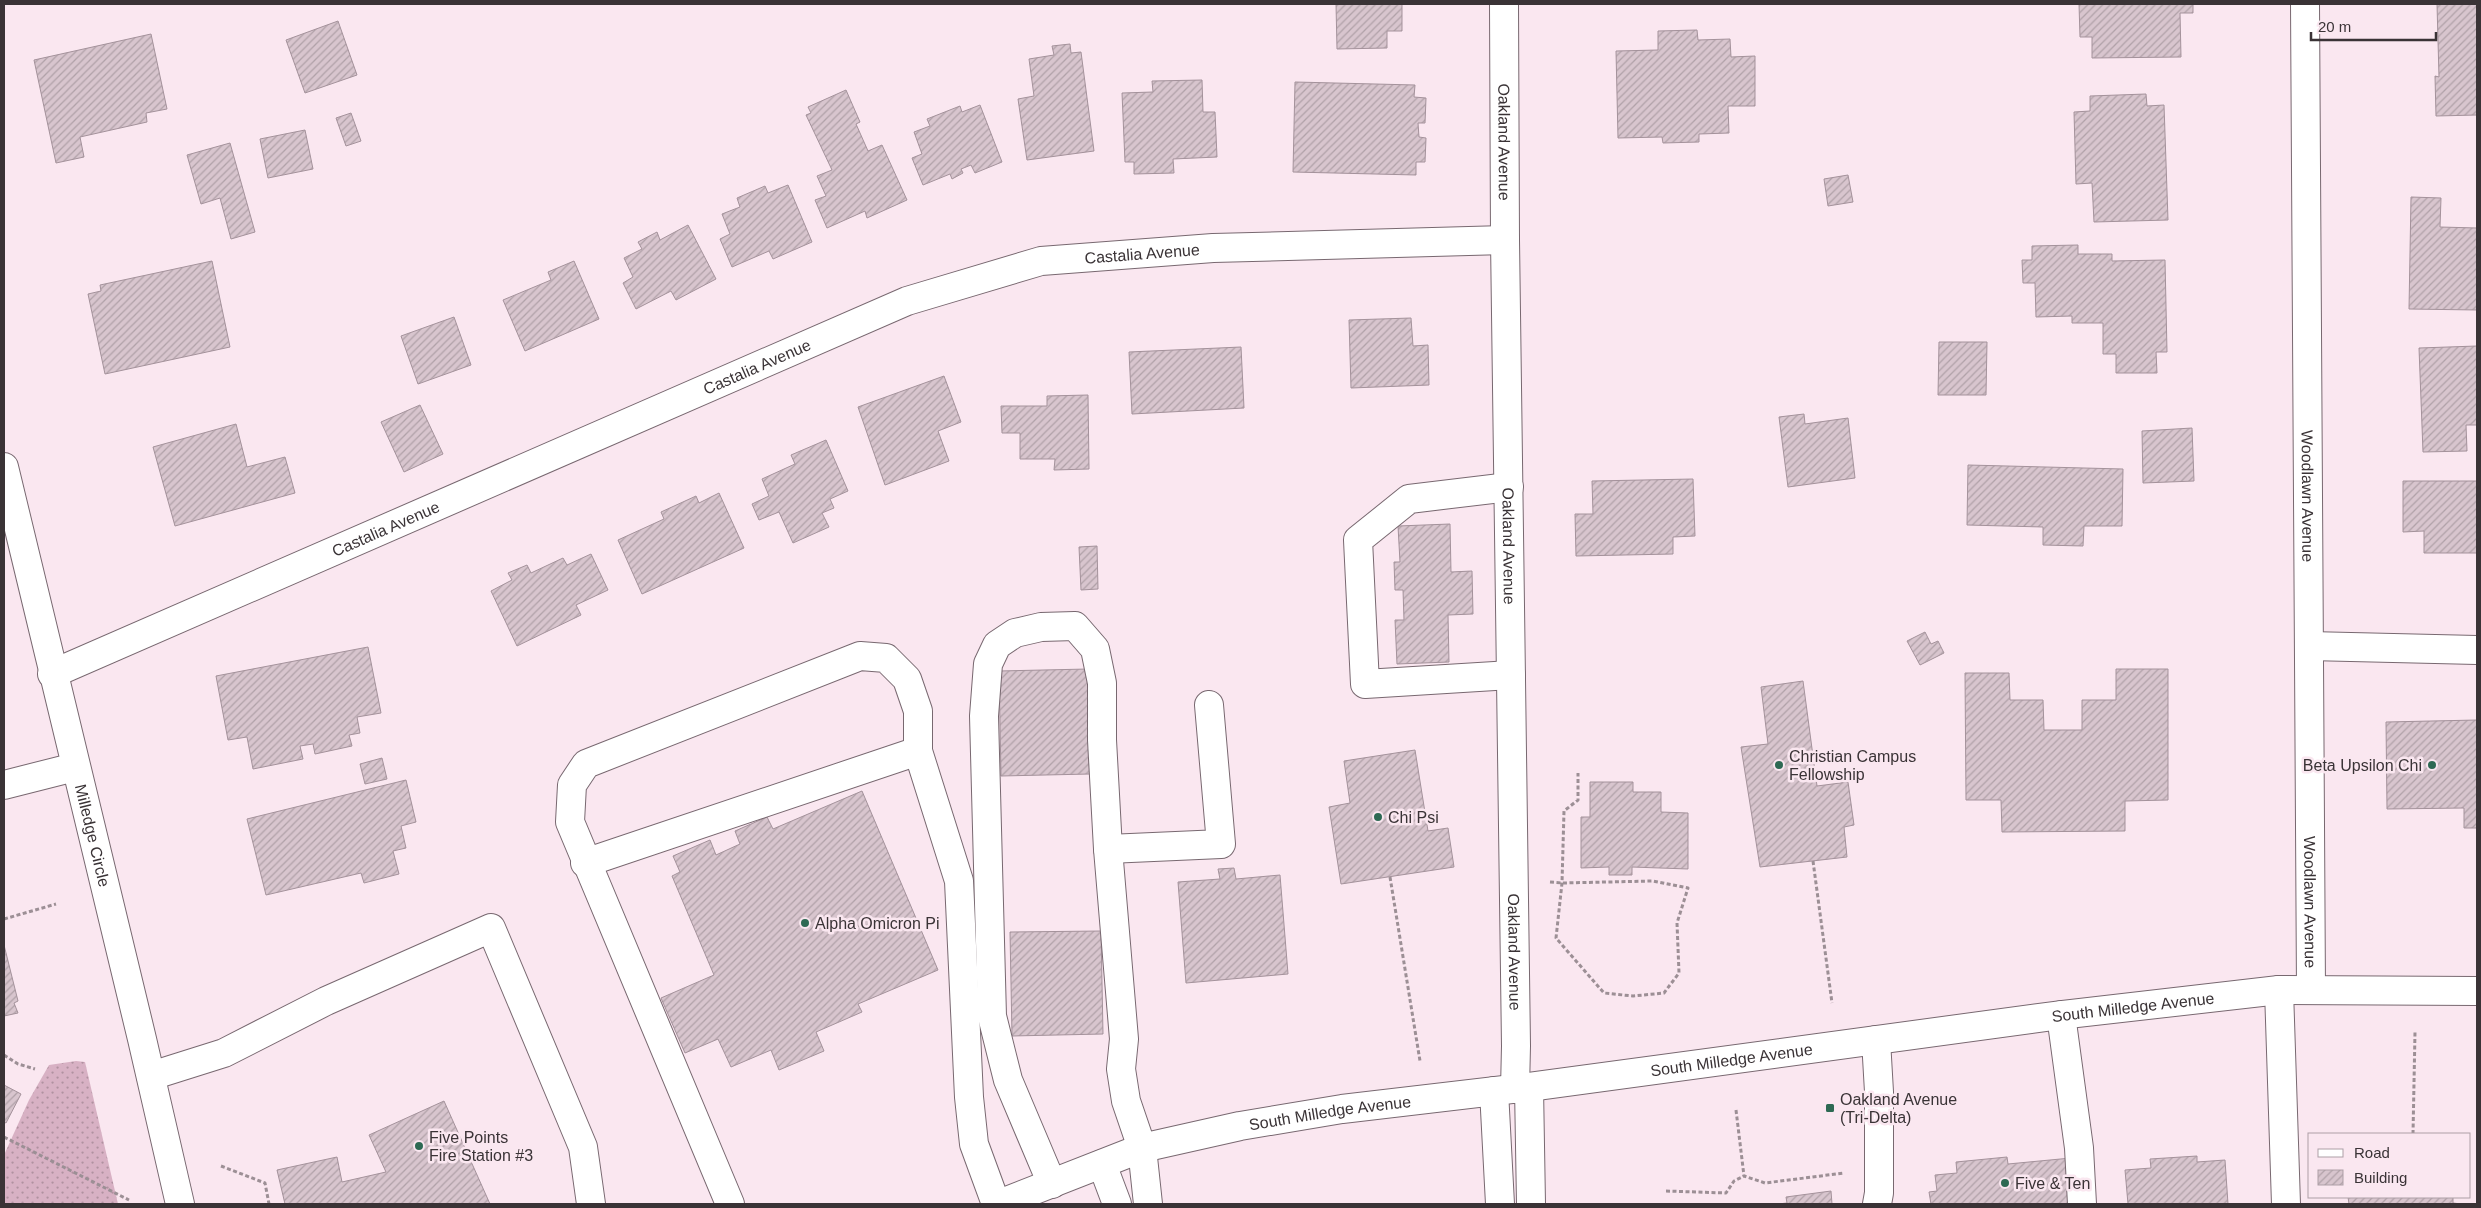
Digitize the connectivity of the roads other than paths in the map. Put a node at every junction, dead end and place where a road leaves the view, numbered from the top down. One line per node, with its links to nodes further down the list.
1 (1504, 4): 3 (street, Oakland Avenue)
2 (2305, 4): 6 (street, Woodlawn Avenue)
3 (1505, 240): 5 (street, Oakland Avenue); 8 (street, Castalia Avenue)
4 (4, 466): 8 (street, Milledge Circle)
5 (1509, 487): 9 (street, Oakland Avenue); 9 (street)
6 (2309, 646): 7 (street); 16 (street, Woodlawn Avenue)
7 (2477, 650)
8 (52, 674): 12 (street, Milledge Circle)
9 (1511, 675): 22 (street, Oakland Avenue)
10 (1209, 705): 14 (street)
11 (918, 751): 15 (street); 15 (street); 29 (street)
12 (75, 767): 13 (street); 21 (street, Milledge Circle)
13 (4, 785)
14 (1108, 849): 23 (street); 25 (street)
15 (586, 863): 28 (street)
16 (2311, 989): 17 (street, South Milledge Avenue); 18 (street, South Milledge Avenue)
17 (2280, 990): 19 (street, South Milledge Avenue); 36 (street)
18 (2477, 991)
19 (2061, 1015): 20 (street, South Milledge Avenue); 35 (street)
20 (1876, 1040): 22 (street, South Milledge Avenue); 34 (street)
21 (151, 1076): 26 (street, Milledge Circle); 27 (street)
22 (1513, 1089): 23 (street, South Milledge Avenue); 32 (street); 33 (street)
23 (1142, 1148): 24 (street, South Milledge Avenue); 31 (street)
24 (1102, 1164): 25 (street, South Milledge Avenue); 30 (street)
25 (1052, 1184): 29 (street, South Milledge Avenue)
26 (180, 1204)
27 (591, 1204)
28 (730, 1204)
29 (998, 1204)
30 (1117, 1204)
31 (1148, 1204)
32 (1500, 1204)
33 (1531, 1204)
34 (1876, 1204)
35 (2082, 1204)
36 (2286, 1204)

